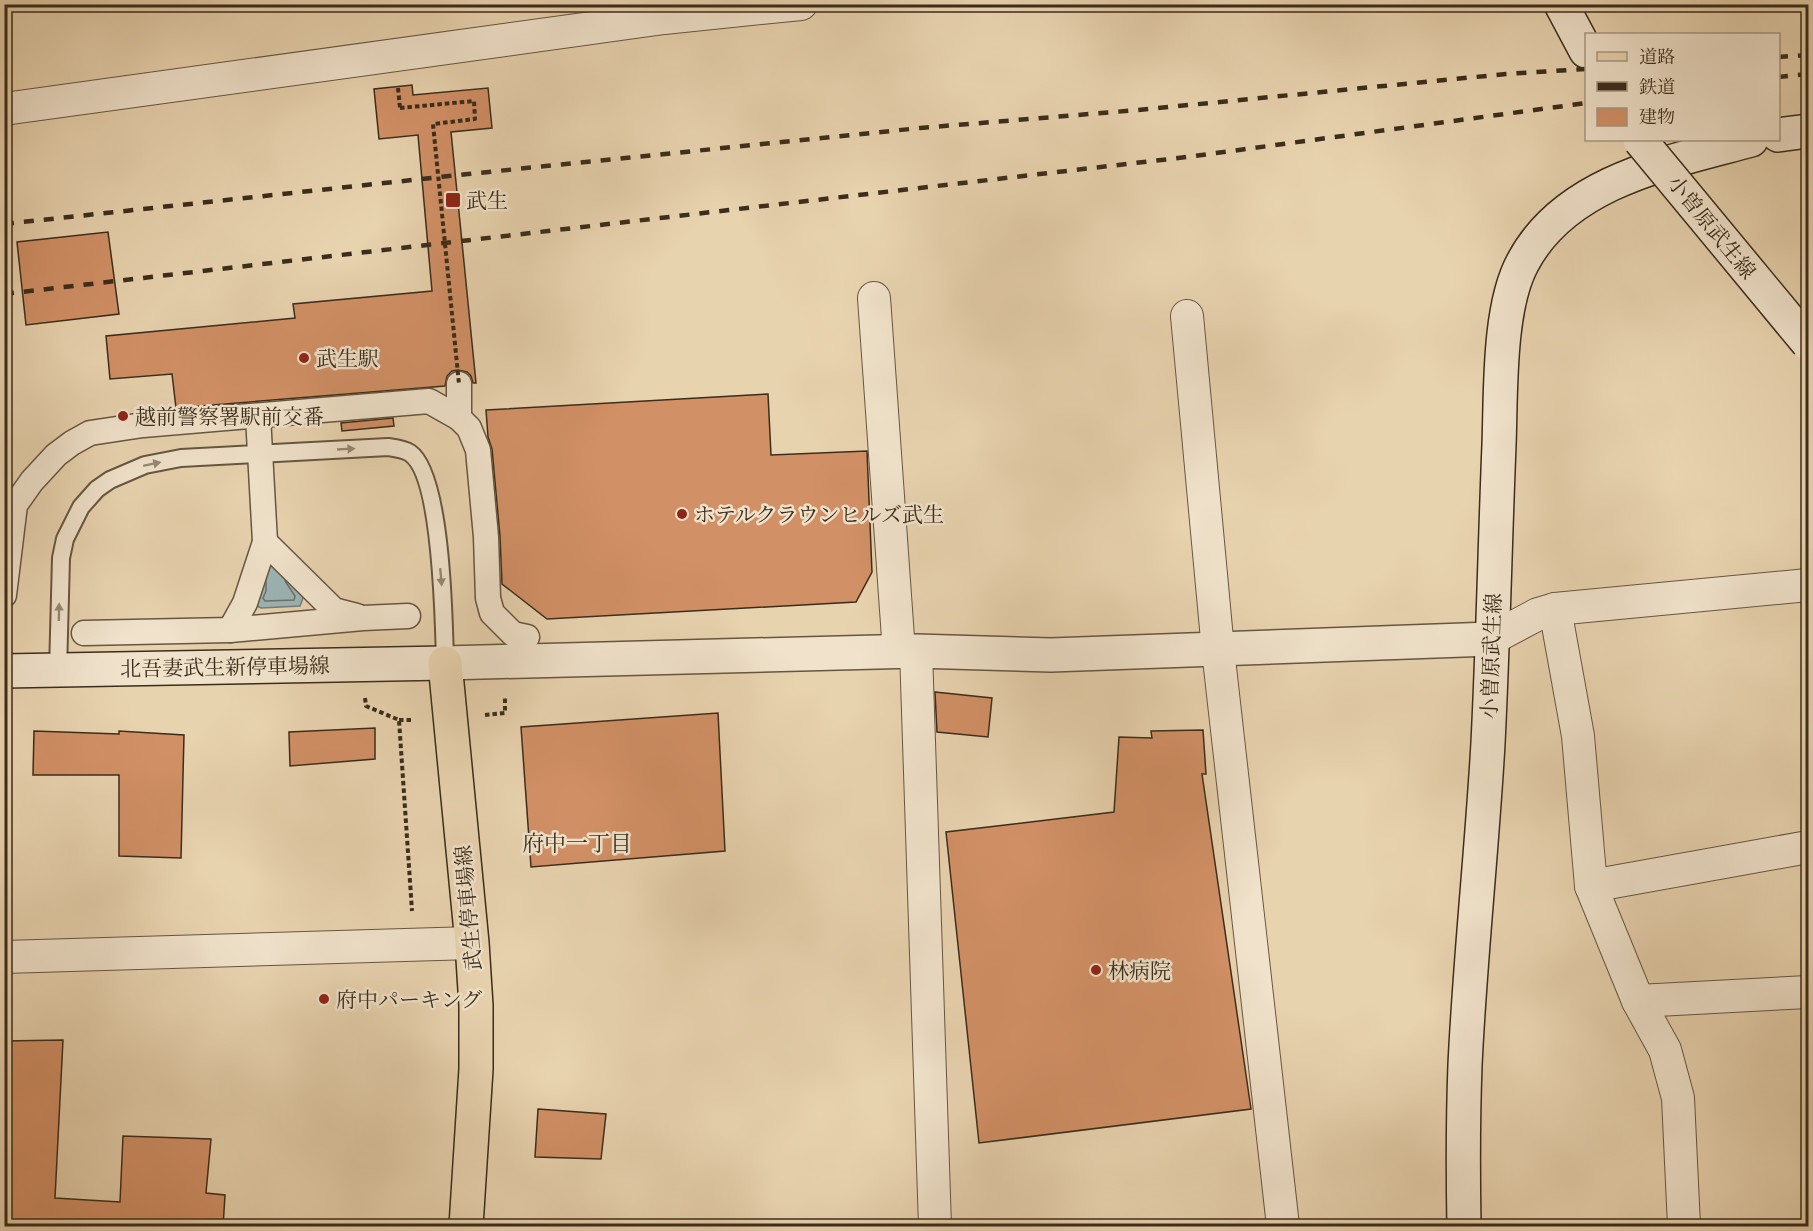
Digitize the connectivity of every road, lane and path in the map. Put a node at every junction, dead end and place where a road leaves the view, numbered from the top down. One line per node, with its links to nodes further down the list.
1 (801, 4): 3 (street)
2 (1560, 4): 4 (main road)
3 (664, 11): 6 (street)
4 (1585, 48)
5 (400, 108): 14 (path, bridge)
6 (4, 109)
7 (1809, 131): 8 (main road)
8 (1780, 135)
9 (1641, 141): 13 (main road, 小曽原武生線, bridge)
10 (1747, 141): 27 (main road, 小曽原武生線)
11 (874, 298): 29 (street)
12 (1186, 316): 28 (street)
13 (1809, 343)
14 (459, 384): 16 (street)
15 (258, 416): 16 (street); 17 (street); 20 (street)
16 (459, 418): 26 (street)
17 (259, 453): 18 (street); 30 (lane, one-way to 30); 31 (lane, one-way to 17)
18 (265, 542): 23 (street); 24 (street)
19 (1809, 585): 21 (street)
20 (4, 595)
21 (1555, 609): 27 (street); 39 (street)
22 (408, 616): 23 (street)
23 (363, 618): 24 (street)
24 (230, 630): 25 (street)
25 (84, 633)
26 (527, 637)
27 (1491, 639): 28 (main road, 北吾妻武生新停車場線); 48 (main road, 小曽原武生線)
28 (1218, 650): 29 (main road, 北吾妻武生新停車場線); 47 (street)
29 (908, 652): 30 (main road, 北吾妻武生新停車場線); 46 (street)
30 (445, 663): 31 (main road, 北吾妻武生新停車場線); 41 (main road, 武生停車場線)
31 (58, 670): 32 (main road, 北吾妻武生新停車場線)
32 (4, 671)
33 (505, 690): 35 (path)
34 (364, 696): 36 (path)
35 (481, 715)
36 (399, 720): 37 (path); 40 (path)
37 (412, 720)
38 (1809, 848): 39 (street)
39 (1592, 886): 44 (street)
40 (412, 916)
41 (472, 943): 42 (street); 45 (main road, 武生停車場線)
42 (4, 957)
43 (1809, 992): 44 (street)
44 (1638, 1002): 49 (street)
45 (466, 1227)
46 (935, 1227)
47 (1283, 1227)
48 (1464, 1227)
49 (1684, 1227)

